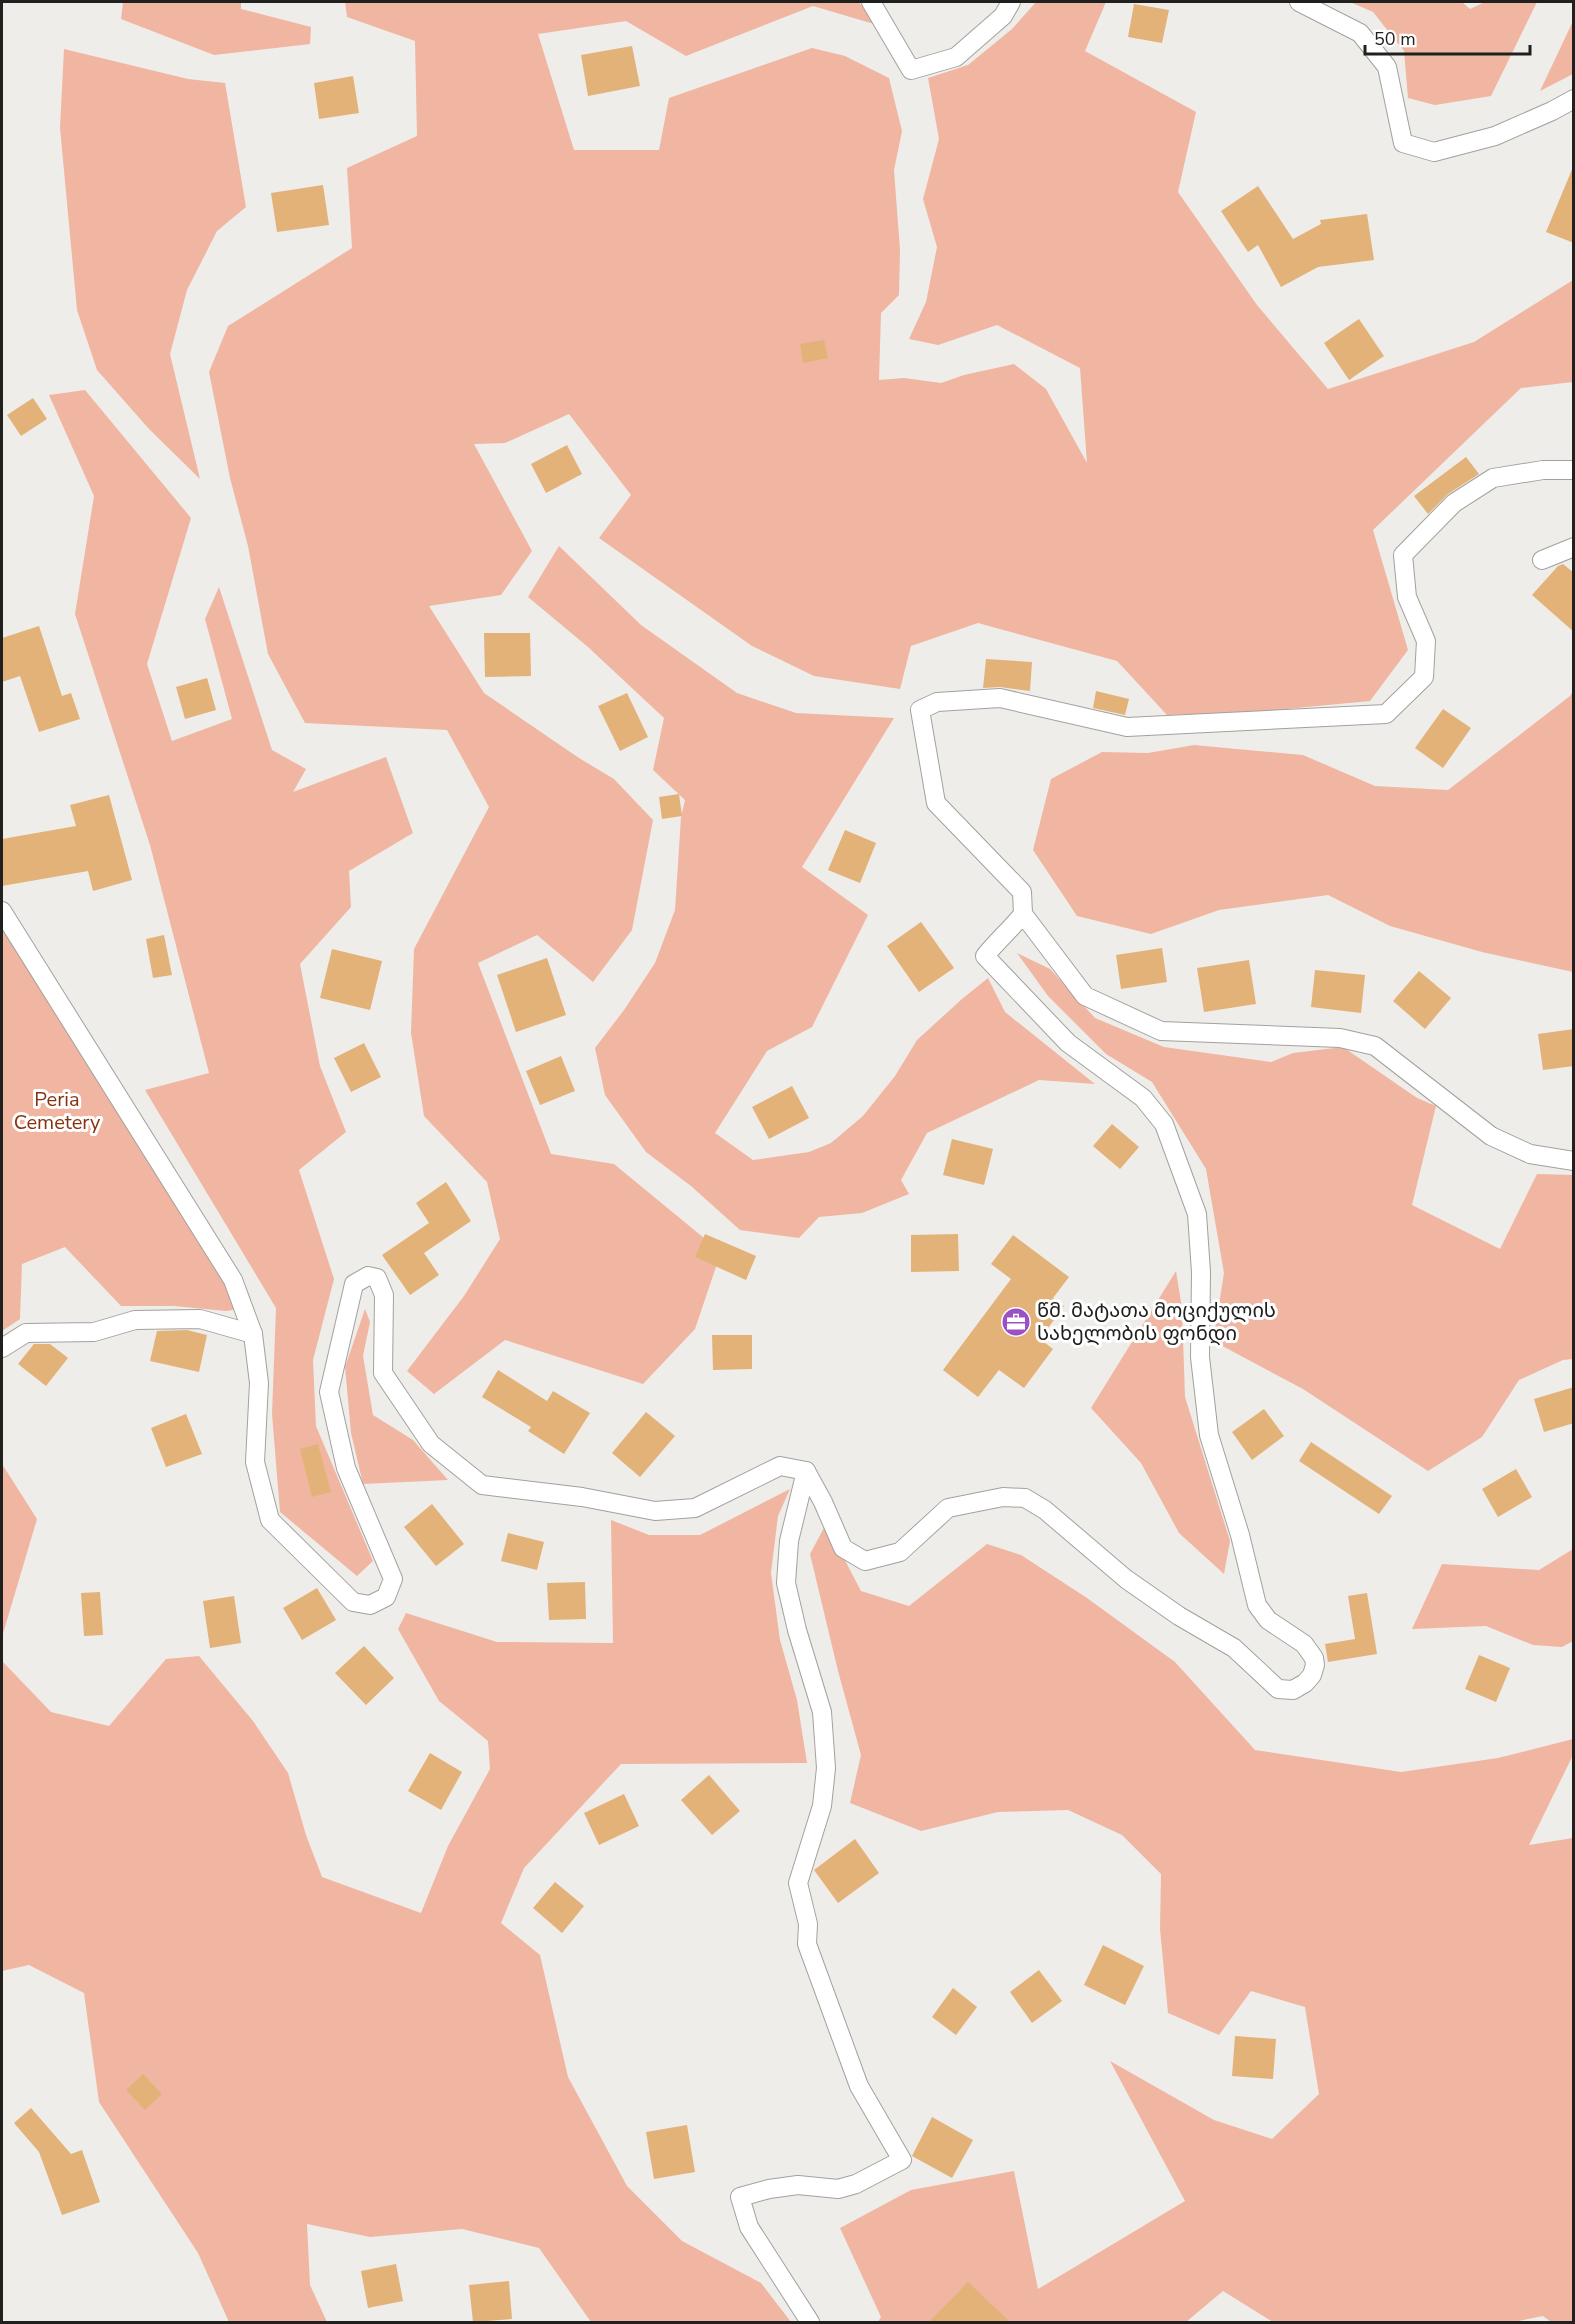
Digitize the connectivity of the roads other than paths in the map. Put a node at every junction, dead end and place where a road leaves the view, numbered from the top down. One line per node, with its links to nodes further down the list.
1 (871, 2): 2 (street)
2 (1011, 2)
3 (1299, 2): 4 (street)
4 (1574, 99)
5 (1574, 470): 9 (street)
6 (1574, 547): 7 (street)
7 (1542, 560)
8 (2, 911): 11 (street)
9 (1023, 914): 10 (street); 13 (street)
10 (1574, 1161)
11 (253, 1334): 12 (street); 13 (street)
12 (2, 1348)
13 (806, 1471): 14 (street)
14 (810, 2322)

